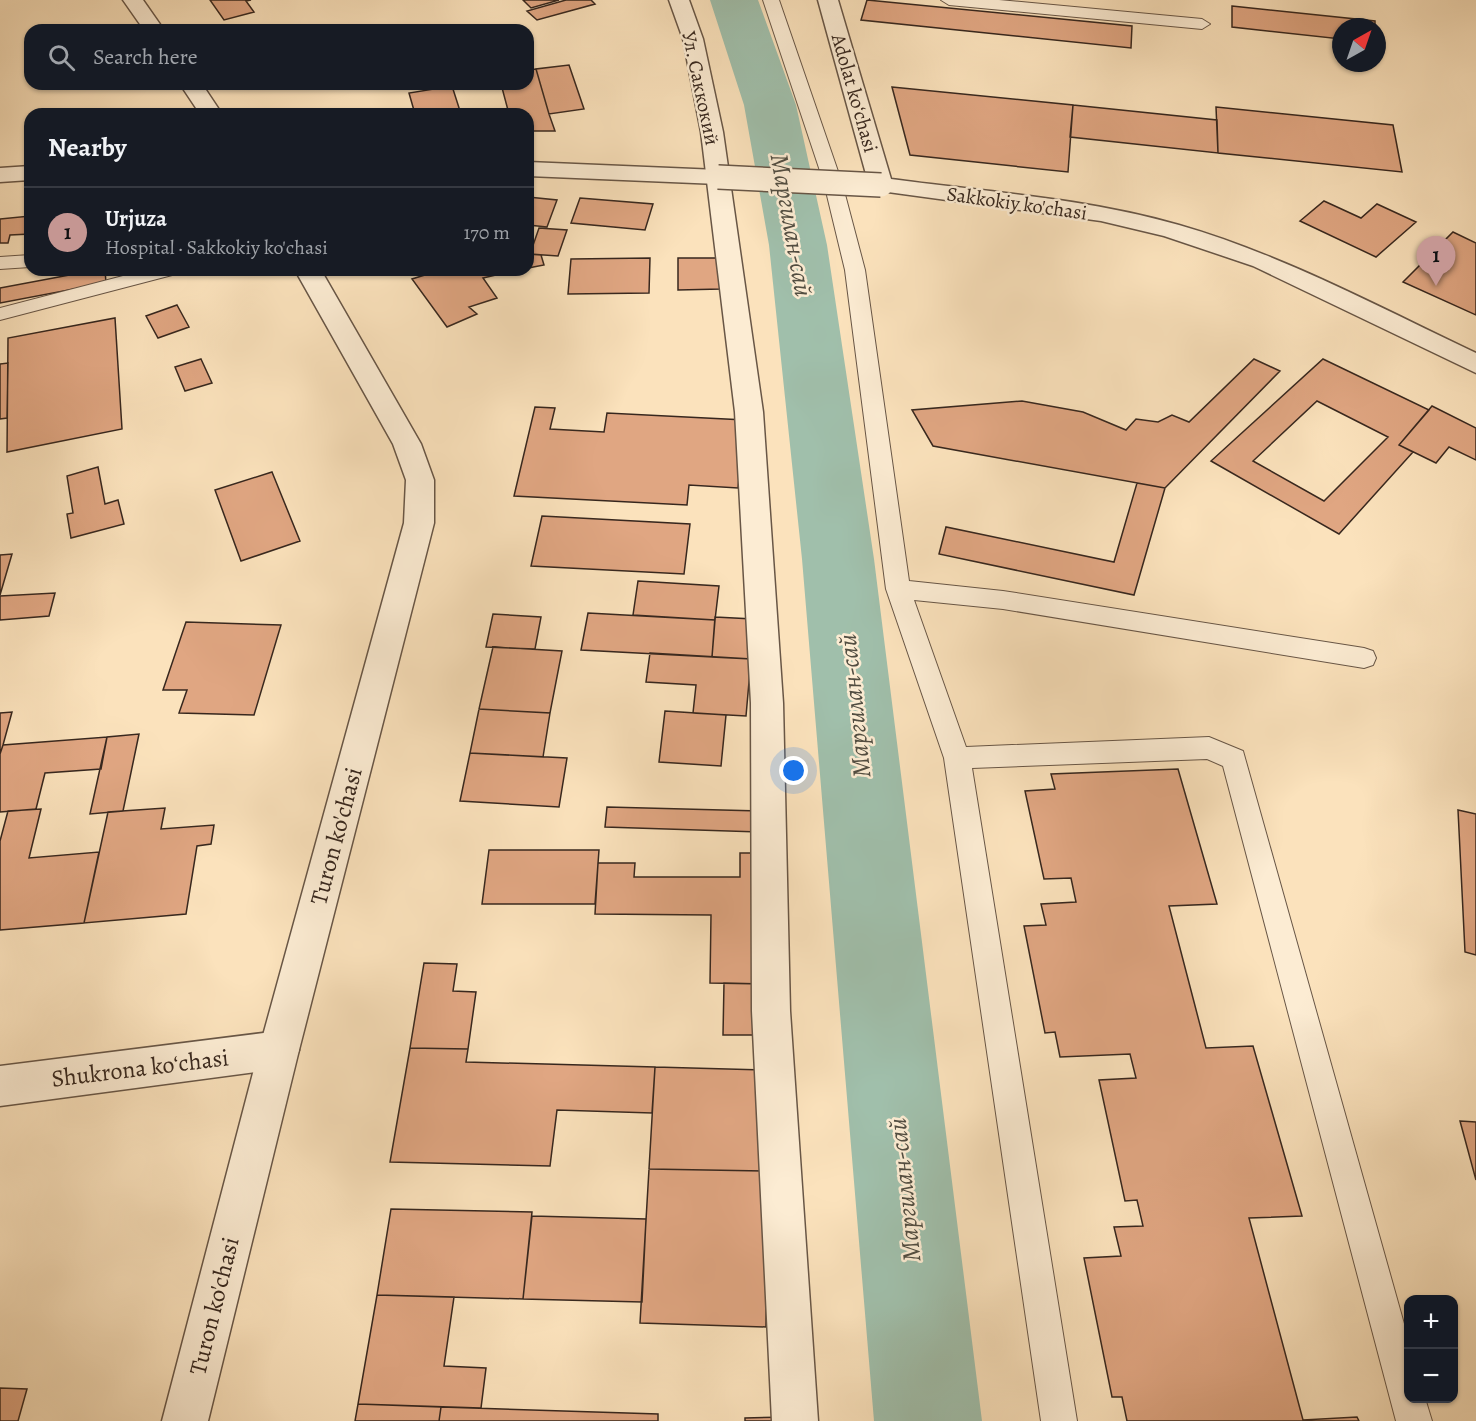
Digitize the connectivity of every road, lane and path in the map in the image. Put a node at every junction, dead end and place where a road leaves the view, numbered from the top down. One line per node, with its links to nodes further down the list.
1 (133, 0): 6 (street)
2 (679, 0): 13 (street, Ул. Саккокий)
3 (771, 0): 14 (lane)
4 (828, 0): 15 (street, Adolat koʻchasi)
5 (949, 0): 7 (lane)
6 (150, 24)
7 (1202, 24)
8 (195, 90): 9 (street)
9 (207, 108)
10 (534, 169): 13 (street, Sakkokiy ko'chasi)
11 (24, 173): 12 (street)
12 (0, 175)
13 (718, 177): 14 (street, Sakkokiy ko'chasi, bridge); 28 (street, Ул. Саккокий)
14 (833, 183): 15 (street, Sakkokiy ko'chasi, bridge); 22 (lane)
15 (881, 185): 21 (street, Sakkokiy ko'chasi)
16 (24, 261): 17 (lane)
17 (0, 263)
18 (127, 276): 20 (lane)
19 (311, 276): 25 (street, Turon ko'chasi)
20 (0, 314)
21 (1476, 364)
22 (898, 589): 23 (lane); 24 (lane)
23 (1364, 658)
24 (957, 758): 29 (lane); 30 (lane)
25 (279, 1050): 26 (street, Shukrona koʻchasi); 27 (street, Turon ko'chasi)
26 (0, 1086)
27 (185, 1421)
28 (795, 1421)
29 (1059, 1421)
30 (1414, 1421)

